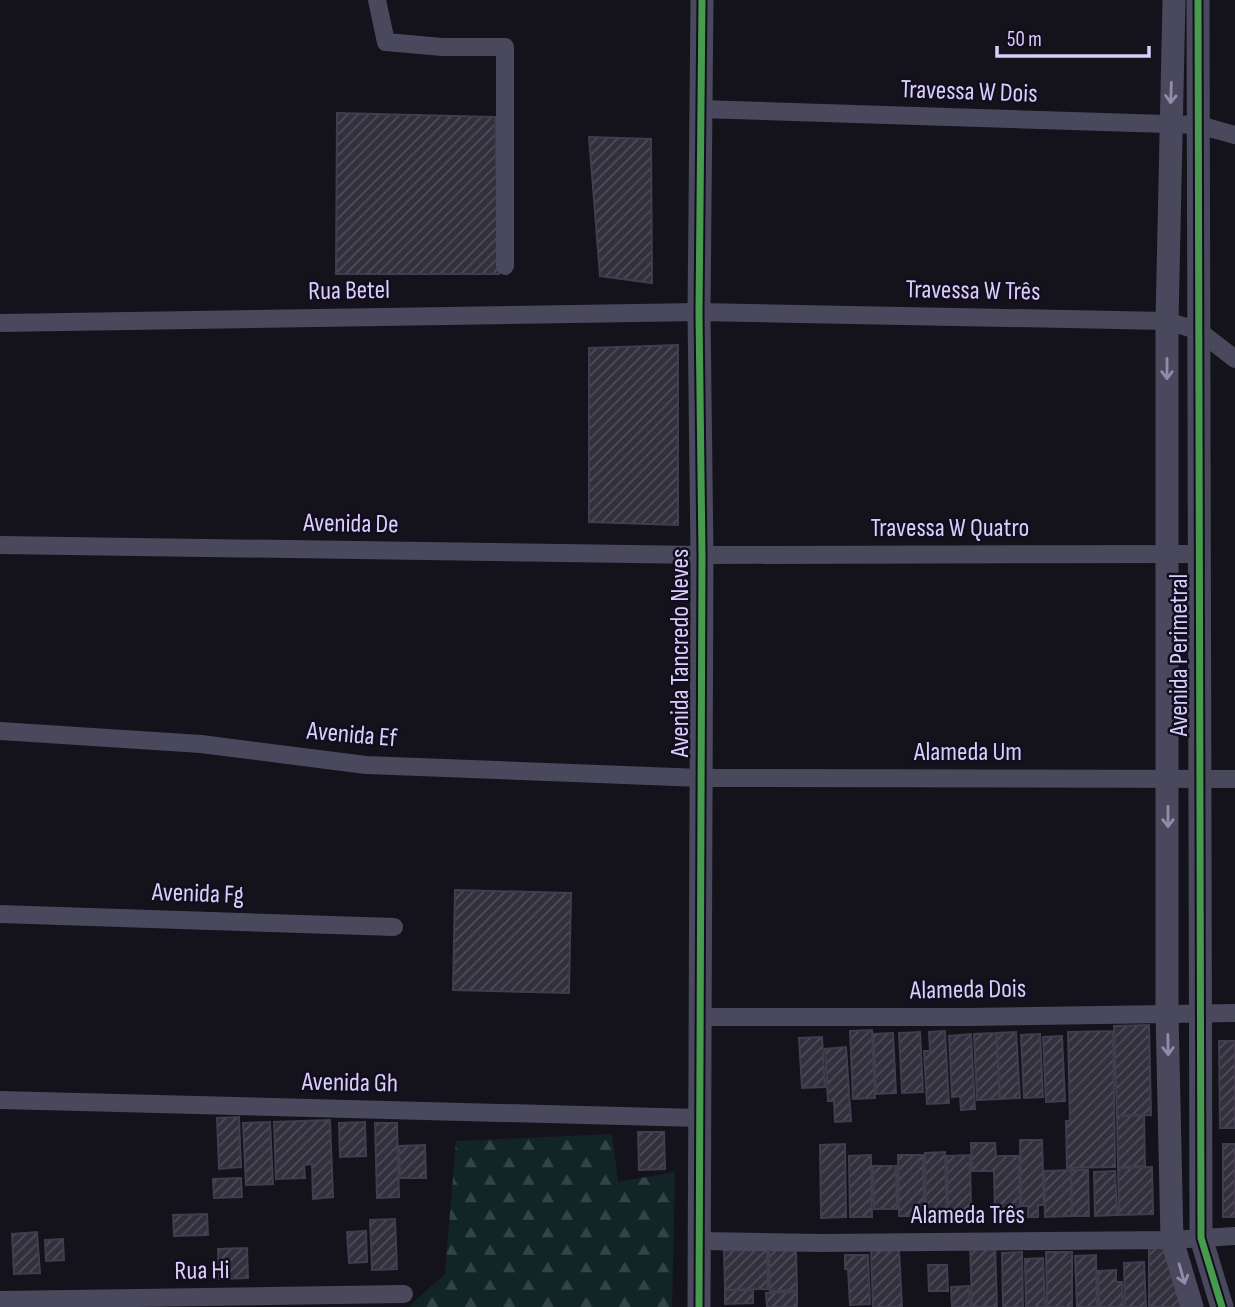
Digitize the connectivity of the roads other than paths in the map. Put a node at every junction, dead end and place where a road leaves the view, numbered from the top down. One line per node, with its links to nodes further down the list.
1 (377, 0): 9 (street)
2 (702, 0): 5 (street, Avenida Tancredo Neves)
3 (1174, 0): 6 (street, Avenida Perimetral, one-way to 6)
4 (1198, 0): 7 (street, Avenida Perimetral)
5 (700, 109): 6 (street, Travessa W Dois); 10 (street, Avenida Tancredo Neves)
6 (1170, 124): 7 (street, Travessa W Dois); 11 (street, Avenida Perimetral)
7 (1199, 125): 8 (street, Travessa W Dois); 13 (street, Avenida Perimetral)
8 (1235, 135)
9 (505, 267)
10 (699, 312): 11 (street, Travessa W Três); 12 (street, Rua Betel); 18 (street, Avenida Tancredo Neves)
11 (1167, 321): 13 (street, Travessa W Três); 16 (street, Avenida Perimetral, one-way to 16)
12 (0, 323)
13 (1199, 331): 14 (street, Travessa W Três); 17 (street, Avenida Perimetral)
14 (1235, 359)
15 (0, 545): 18 (street, Avenida De)
16 (1169, 554): 17 (street, Travessa W Quatro); 18 (street, Travessa W Quatro); 21 (street, Avenida Perimetral)
17 (1199, 554): 22 (street, Avenida Perimetral)
18 (702, 555): 20 (street, Avenida Tancredo Neves)
19 (0, 732): 20 (street, Avenida Ef)
20 (701, 778): 21 (street, Alameda Um); 29 (street, Avenida Tancredo Neves)
21 (1168, 779): 22 (street, Alameda Um); 26 (street, Avenida Perimetral, one-way to 26)
22 (1200, 779): 23 (street, Alameda Um); 27 (street, Avenida Perimetral)
23 (1235, 779)
24 (0, 914): 25 (street, Avenida Fg)
25 (394, 927)
26 (1167, 1013): 27 (street, Alameda Dois); 29 (street, Alameda Dois); 34 (street, Avenida Perimetral, one-way to 34)
27 (1200, 1013): 28 (street, Alameda Dois); 33 (street, Avenida Perimetral)
28 (1235, 1013)
29 (701, 1017): 31 (street, Avenida Tancredo Neves)
30 (0, 1100): 31 (street, Avenida Gh)
31 (699, 1118): 35 (street, Avenida Tancredo Neves)
32 (1235, 1236): 33 (street, Alameda Três)
33 (1201, 1238): 34 (street, Alameda Três); 40 (street, Avenida Perimetral)
34 (1172, 1240): 35 (street, Alameda Três); 39 (street, Avenida Perimetral, one-way to 39)
35 (700, 1241): 38 (street, Avenida Tancredo Neves)
36 (404, 1294): 37 (street, Rua Hi)
37 (0, 1300)
38 (699, 1307)
39 (1192, 1307)
40 (1222, 1307)

